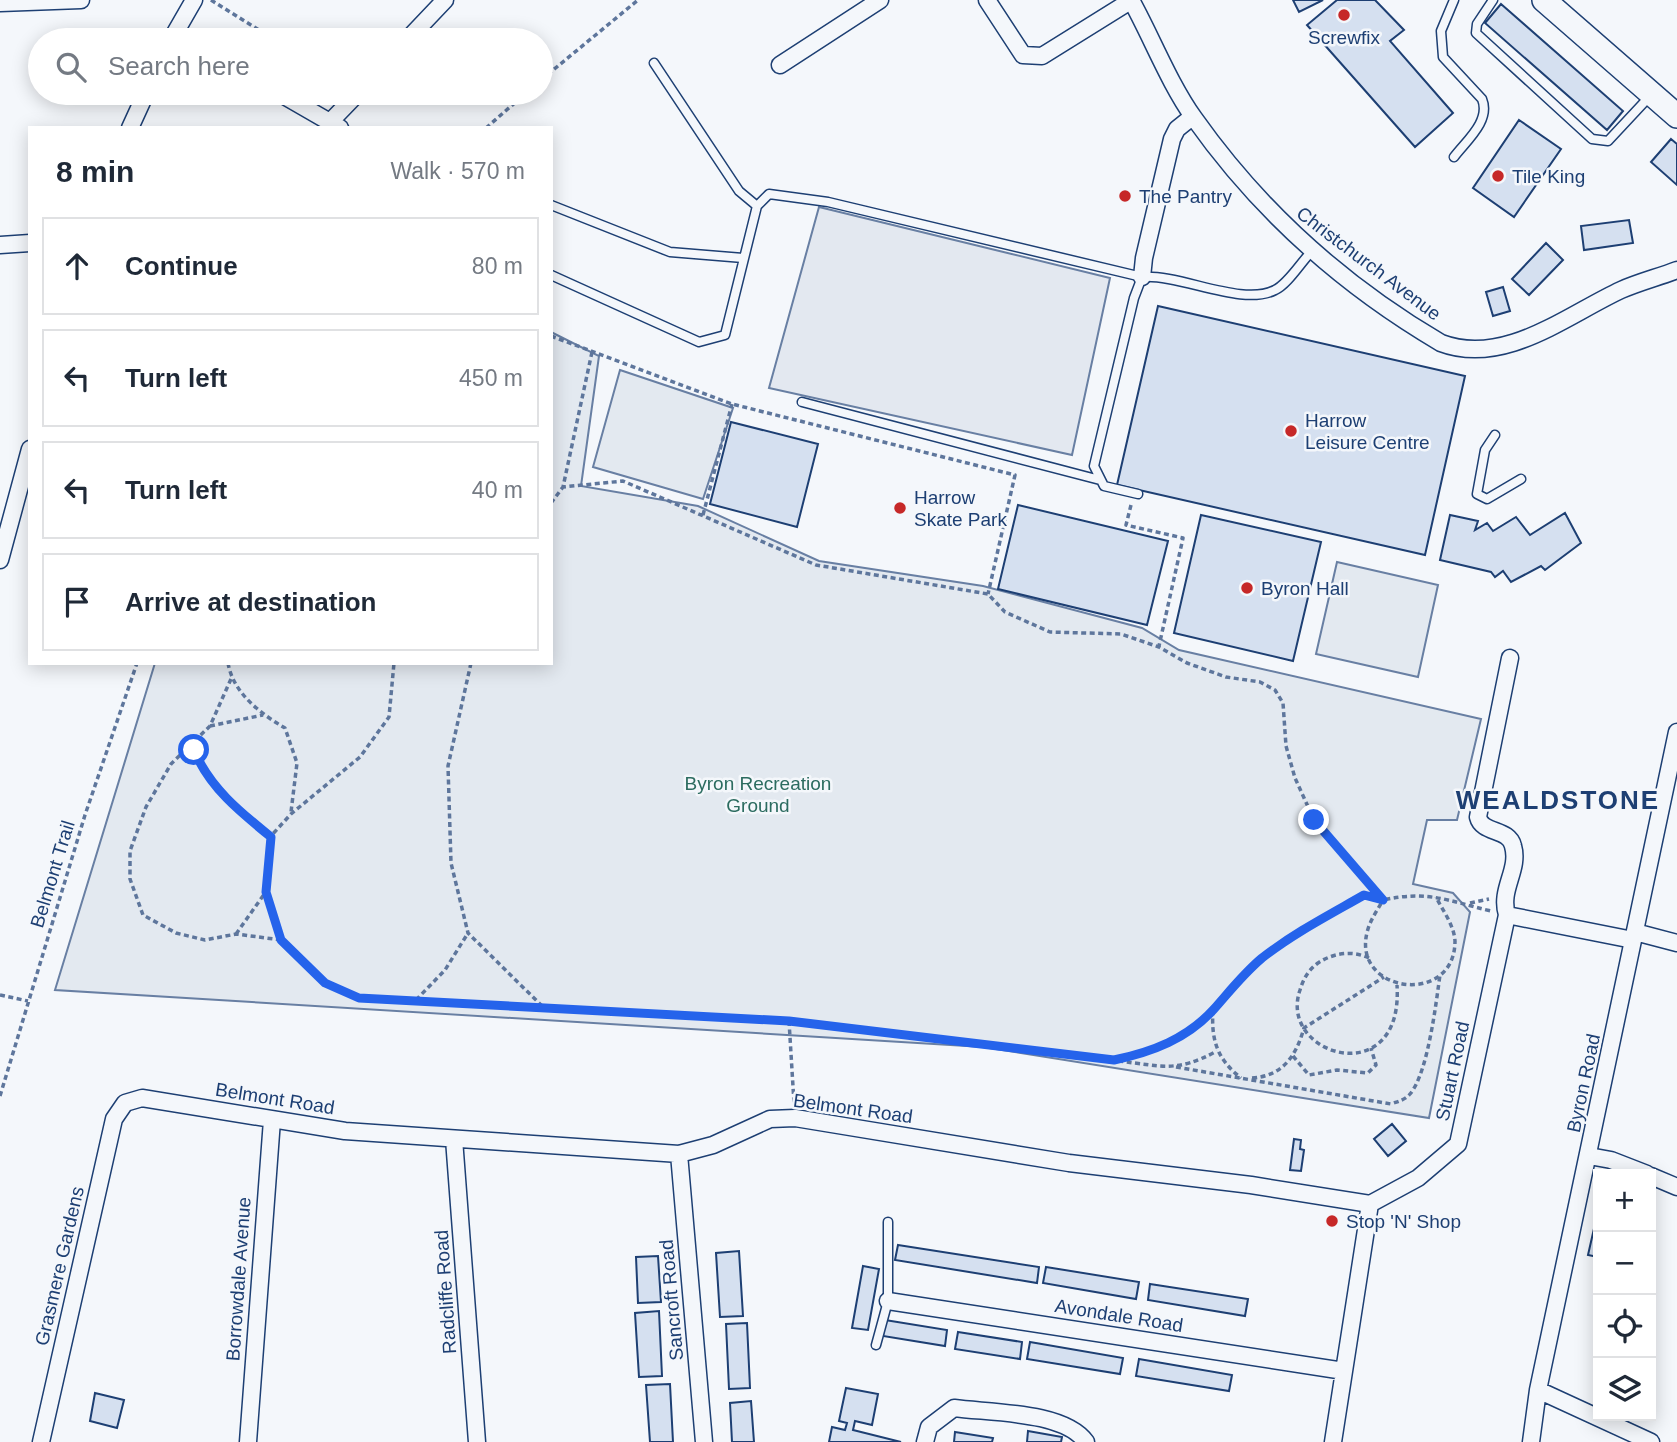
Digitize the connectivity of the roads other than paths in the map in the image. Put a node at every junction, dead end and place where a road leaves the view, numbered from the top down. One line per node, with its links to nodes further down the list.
1 (82, 0): 10 (street)
2 (194, 0): 11 (street)
3 (445, 0): 12 (street)
4 (880, 0): 14 (street)
5 (987, 0): 6 (street)
6 (1132, 0): 20 (street, Christchurch Avenue)
7 (1493, 0): 15 (lane)
8 (1544, 0): 15 (street)
9 (1450, 2): 23 (lane)
10 (0, 3)
11 (178, 28)
12 (418, 28)
13 (654, 63): 25 (lane)
14 (780, 65)
15 (1652, 94): 19 (street)
16 (141, 105): 22 (street)
17 (300, 105): 21 (street)
18 (349, 105): 21 (street)
19 (1677, 116)
20 (1192, 117): 28 (street, Christchurch Avenue); 32 (street)
21 (335, 125)
22 (131, 126)
23 (1454, 158)
24 (553, 206): 29 (lane)
25 (757, 206): 29 (lane); 32 (lane)
26 (28, 243): 27 (street)
27 (0, 245)
28 (1312, 251): 30 (street, Christchurch Avenue); 32 (lane)
29 (743, 258): 31 (lane)
30 (1677, 270)
31 (553, 276)
32 (1142, 277): 37 (lane)
33 (802, 402): 37 (lane)
34 (1495, 435): 36 (lane)
35 (28, 454): 39 (street)
36 (1521, 479)
37 (1100, 480): 38 (lane)
38 (1136, 494)
39 (8, 501): 40 (street)
40 (0, 560)
41 (1510, 658): 44 (street, Stuart Road)
42 (1677, 732): 43 (street, Byron Road)
43 (1671, 788): 45 (street, Byron Road)
44 (1507, 915): 45 (street); 55 (street, Stuart Road)
45 (1634, 936): 46 (street); 51 (street, Byron Road)
46 (1677, 943)
47 (125, 1103): 48 (street, Belmont Road); 61 (street, Grasmere Gardens)
48 (272, 1119): 49 (street, Belmont Road); 62 (street, Borrowdale Avenue)
49 (454, 1139): 50 (street, Belmont Road); 63 (street, Radcliffe Road)
50 (679, 1154): 55 (street, Belmont Road); 64 (street, Sancroft Road)
51 (1589, 1156): 52 (street); 60 (street, Byron Road)
52 (1634, 1169)
53 (1656, 1178): 54 (street)
54 (1677, 1187)
55 (1370, 1204): 59 (street)
56 (888, 1223): 57 (lane)
57 (888, 1301): 58 (lane); 59 (street, Avondale Road)
58 (876, 1345)
59 (1343, 1371): 67 (street)
60 (1538, 1390): 68 (street, Byron Road); 69 (street)
61 (41, 1442)
62 (248, 1442)
63 (477, 1442)
64 (704, 1442)
65 (925, 1442): 66 (street)
66 (1086, 1442)
67 (1333, 1442)
68 (1531, 1442)
69 (1651, 1442)

